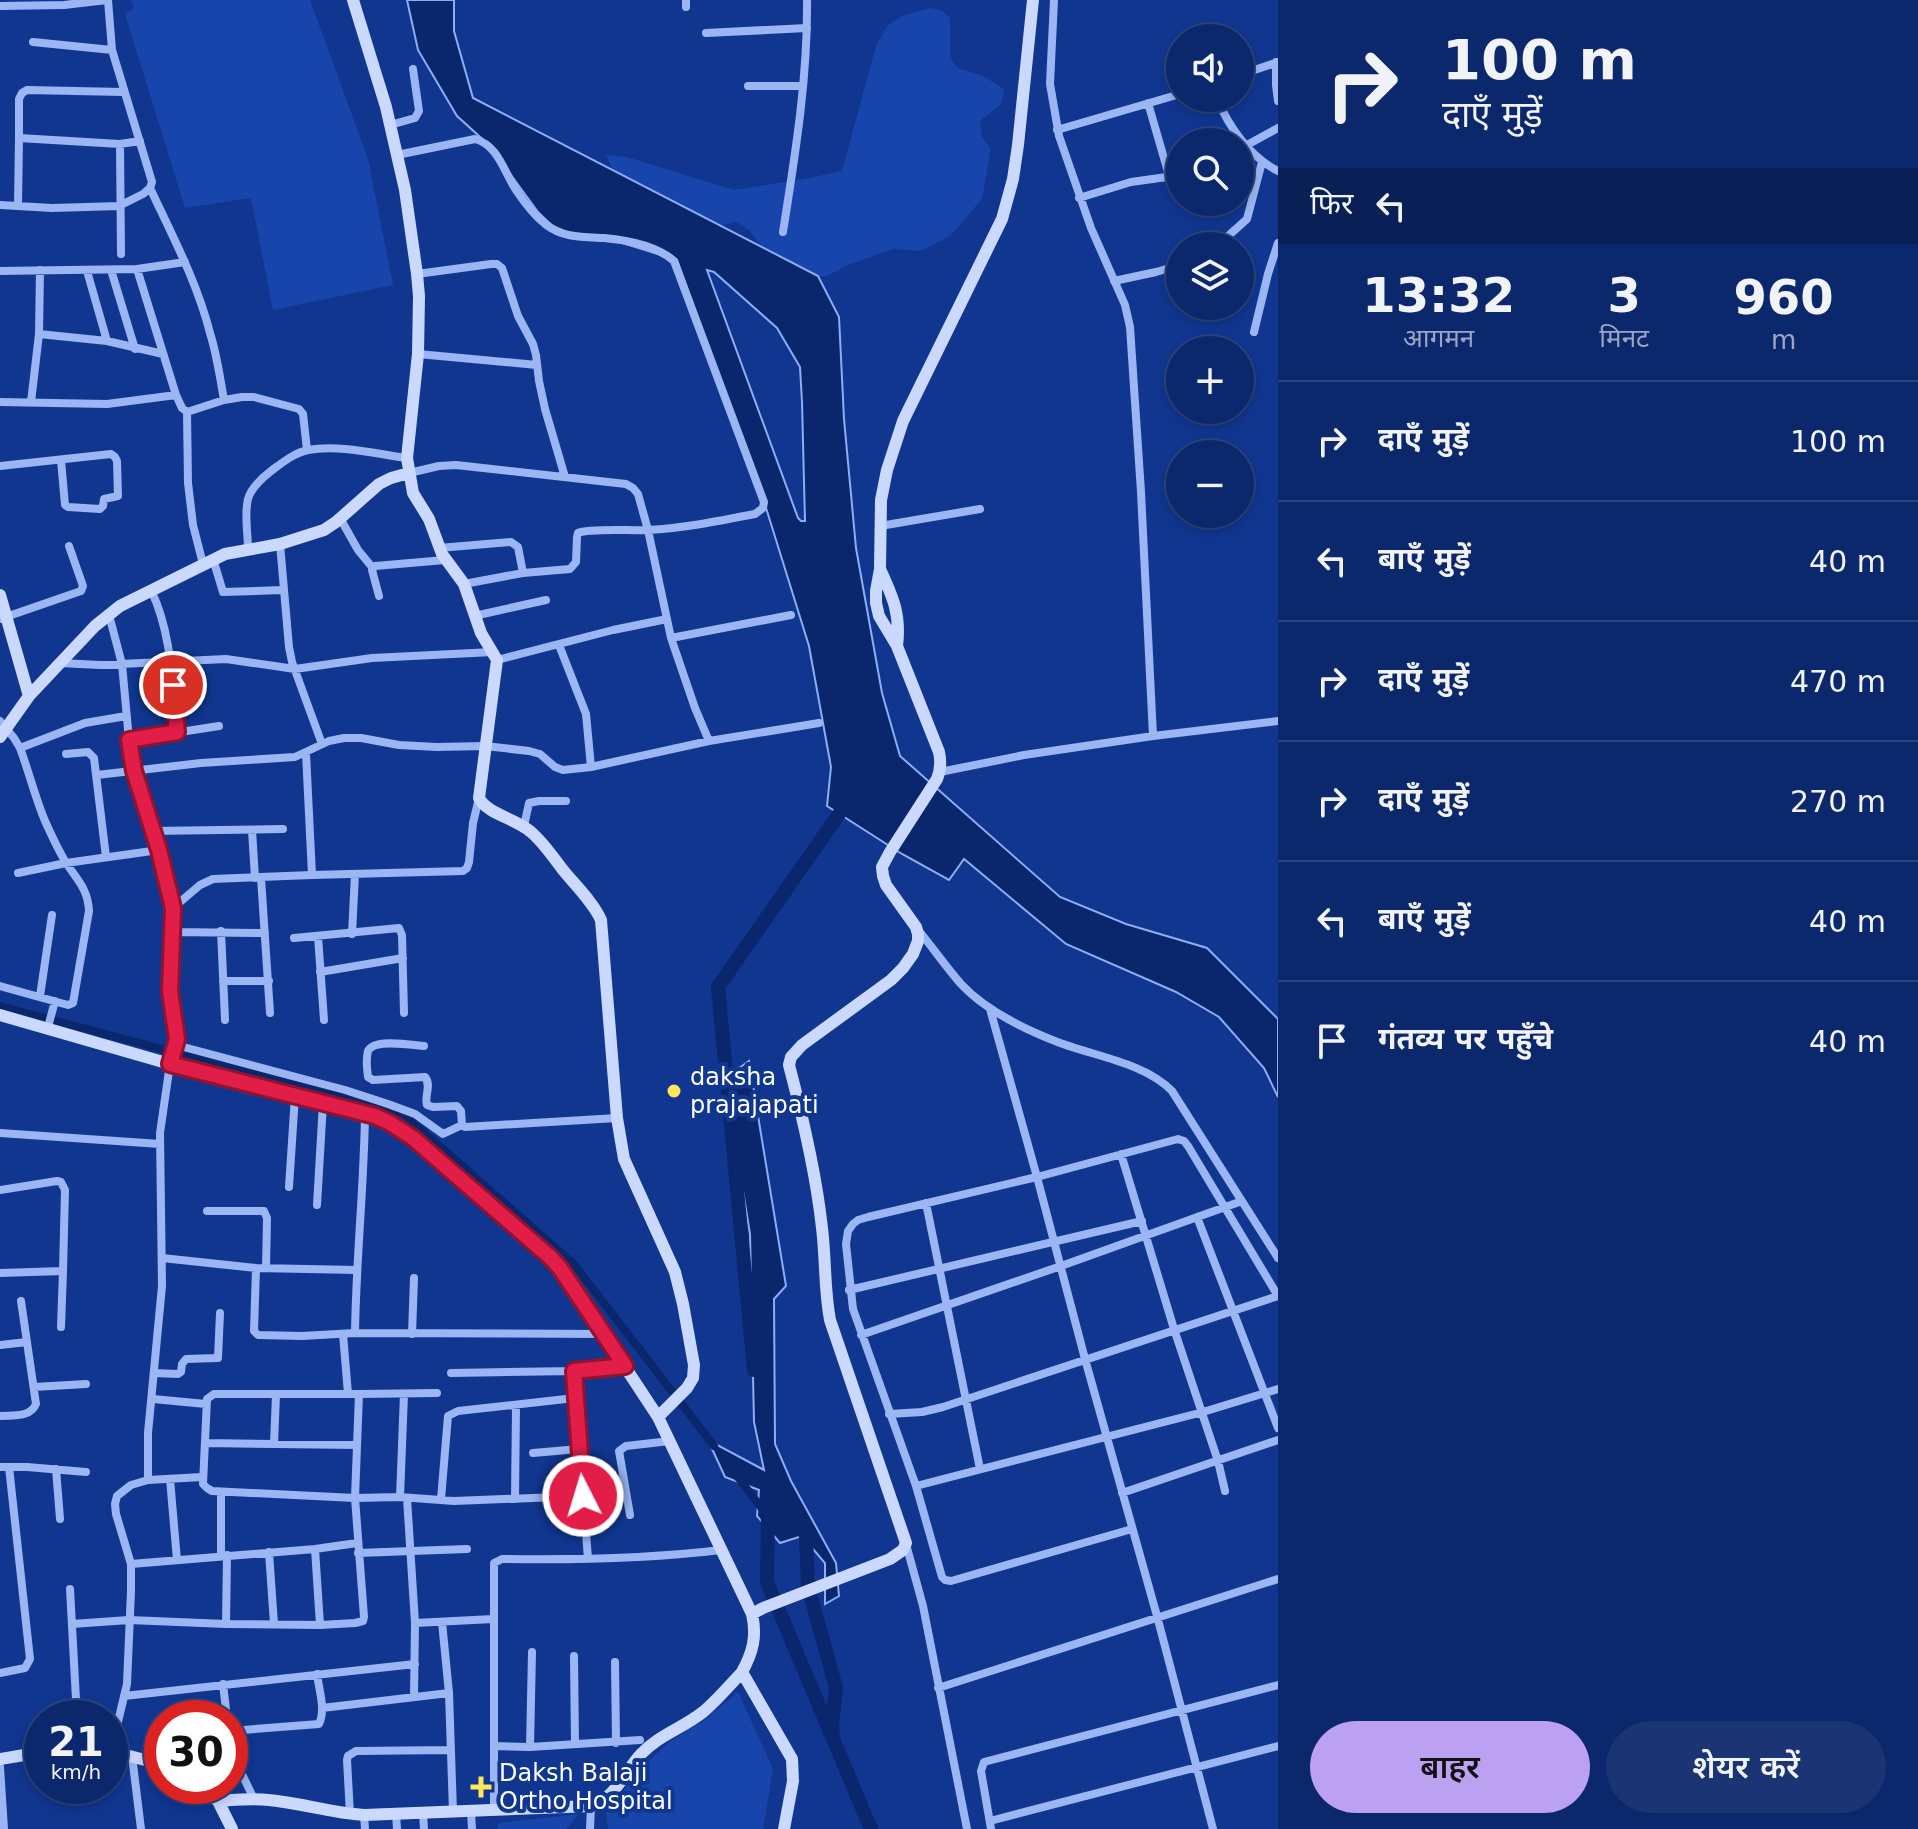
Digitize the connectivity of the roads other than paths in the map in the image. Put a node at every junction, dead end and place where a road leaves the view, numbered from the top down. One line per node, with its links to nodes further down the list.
1 (107, 0): 6 (street); 11 (street)
2 (353, 0): 21 (street)
3 (807, 0): 8 (street)
4 (1033, 0): 70 (street)
5 (1054, 0): 23 (street)
6 (63, 2): 7 (street)
7 (0, 6)
8 (807, 28): 9 (street); 16 (street)
9 (706, 33)
10 (33, 42): 11 (street)
11 (112, 50): 17 (street)
12 (1277, 62): 14 (street); 19 (street)
13 (413, 69): 21 (street)
14 (1254, 70)
15 (748, 86): 16 (street)
16 (802, 86): 37 (street)
17 (123, 92): 24 (street); 25 (street)
18 (1166, 98): 20 (street)
19 (1278, 101)
20 (1148, 103): 23 (street); 33 (street)
21 (390, 125): 29 (street)
22 (1278, 128): 26 (street)
23 (1057, 130): 33 (street)
24 (19, 138): 27 (street); 35 (street)
25 (140, 141): 27 (street); 32 (street)
26 (1254, 141)
27 (120, 144): 36 (street)
28 (1254, 153): 30 (street)
29 (397, 155): 48 (street); 71 (street)
30 (1262, 162): 31 (street); 38 (street)
31 (1278, 171)
32 (150, 188): 36 (street); 41 (street)
33 (1079, 198): 49 (street)
34 (0, 205): 35 (street)
35 (18, 206): 36 (street)
36 (119, 206): 40 (street)
37 (783, 232)
38 (1233, 232)
39 (1278, 243): 50 (street)
40 (121, 254)
41 (185, 262): 42 (street); 58 (street)
42 (137, 269): 45 (street); 54 (street)
43 (1166, 269): 49 (street)
44 (40, 270): 46 (street); 47 (street); 51 (street)
45 (111, 270): 47 (street); 53 (street)
46 (0, 271)
47 (87, 271): 52 (street)
48 (417, 274): 55 (street); 56 (street)
49 (1114, 281): 106 (street)
50 (1254, 332)
51 (39, 334): 52 (street); 60 (street)
52 (107, 341): 53 (street)
53 (135, 349): 54 (street)
54 (163, 354): 57 (street)
55 (418, 354): 56 (street); 63 (street)
56 (537, 365): 67 (street)
57 (176, 395): 60 (street); 61 (street)
58 (224, 400): 61 (street); 62 (street)
59 (0, 402): 60 (street)
60 (31, 402)
61 (187, 412): 76 (street)
62 (307, 450): 63 (street); 74 (street)
63 (407, 458): 66 (street)
64 (61, 460): 64 (street); 65 (street)
65 (0, 466)
66 (409, 473): 67 (street); 69 (street); 75 (street)
67 (565, 477): 71 (street)
68 (980, 509): 70 (street)
69 (340, 518): 72 (street); 77 (street)
70 (880, 526): 78 (street)
71 (648, 530): 79 (street); 90 (street)
72 (280, 544): 74 (street); 82 (street)
73 (69, 546): 89 (street)
74 (248, 549): 76 (street)
75 (442, 554): 77 (street); 79 (street); 80 (street)
76 (208, 561): 81 (street); 82 (street)
77 (372, 567): 84 (street)
78 (880, 569): 93 (street); 93 (street)
79 (523, 573): 80 (street)
80 (464, 584): 88 (street)
81 (151, 590): 86 (street); 95 (street)
82 (283, 590): 98 (street)
83 (0, 595): 89 (street)
84 (379, 596)
85 (546, 600): 88 (street)
86 (109, 615): 96 (street); 97 (street)
87 (791, 615): 91 (street)
88 (474, 616): 94 (street)
89 (3, 618): 99 (street)
90 (667, 619): 91 (street); 92 (street)
91 (671, 638): 108 (street)
92 (559, 645): 94 (street); 114 (street)
93 (897, 646): 117 (street)
94 (495, 656): 98 (street); 110 (street)
95 (170, 661): 97 (street); 98 (street); 105 (street)
96 (60, 663): 97 (street); 99 (street)
97 (122, 664): 100 (street)
98 (295, 669): 109 (street)
99 (29, 696): 104 (street)
100 (126, 716): 107 (street); 111 (street)
101 (1278, 721): 106 (street)
102 (819, 723): 108 (street)
103 (219, 726): 105 (street)
104 (2, 729): 111 (street)
105 (177, 732): 107 (street)
106 (1153, 736): 117 (street)
107 (129, 740): 115 (street)
108 (709, 741): 114 (street)
109 (322, 744): 110 (street); 112 (street)
110 (485, 746): 114 (street); 118 (street)
111 (20, 748): 126 (street)
112 (306, 753): 115 (street); 129 (street)
113 (66, 754): 116 (street)
114 (591, 767)
115 (134, 771): 116 (street); 123 (street)
116 (97, 775): 125 (street)
117 (939, 775): 133 (street)
118 (479, 798): 120 (street); 128 (street)
119 (566, 801): 120 (street)
120 (524, 826): 160 (street)
121 (283, 829): 122 (street)
122 (252, 830): 123 (street); 130 (street)
123 (152, 831): 124 (street)
124 (159, 850): 125 (street); 131 (street)
125 (106, 857): 126 (street)
126 (66, 863): 127 (street); 146 (street)
127 (18, 873)
128 (355, 874): 129 (street); 137 (street)
129 (312, 875): 130 (street)
130 (258, 878): 131 (street); 136 (street)
131 (173, 908): 135 (street)
132 (52, 915): 145 (street)
133 (916, 927): 147 (street); 253 (street)
134 (221, 931): 135 (street); 136 (street); 142 (street)
135 (173, 932): 154 (street)
136 (265, 933): 143 (street)
137 (352, 934): 138 (street); 140 (street)
138 (318, 936): 139 (street); 141 (street)
139 (294, 938)
140 (403, 958): 141 (street); 149 (street)
141 (320, 972): 152 (street)
142 (223, 981): 143 (street); 151 (street)
143 (269, 981): 148 (street)
144 (0, 986): 145 (street)
145 (40, 996): 146 (street)
146 (54, 1005): 153 (street)
147 (990, 1009): 165 (street); 168 (street)
148 (270, 1013)
149 (404, 1013)
150 (0, 1015): 153 (street)
151 (225, 1020)
152 (324, 1020)
153 (49, 1024): 156 (street)
154 (176, 1045): 156 (street); 161 (street)
155 (424, 1046): 161 (street)
156 (171, 1062): 157 (street); 163 (street)
157 (295, 1096): 158 (street); 166 (street)
158 (323, 1103): 159 (street); 170 (street)
159 (365, 1114): 182 (street); 197 (street)
160 (617, 1118): 161 (street); 221 (street)
161 (462, 1125)
162 (0, 1133): 163 (street)
163 (160, 1144): 177 (street)
164 (1121, 1154): 165 (street); 171 (street); 174 (street)
165 (1037, 1177): 169 (street); 176 (street)
166 (289, 1187)
167 (0, 1190): 183 (street)
168 (1242, 1201): 171 (street); 178 (street)
169 (926, 1203): 181 (street); 186 (street)
170 (317, 1205)
171 (1225, 1207): 173 (street); 187 (street)
172 (207, 1211): 180 (street)
173 (1197, 1217): 175 (street); 190 (street)
174 (1142, 1221): 175 (street); 176 (street)
175 (1147, 1235): 179 (street); 193 (street)
176 (1054, 1242): 179 (street); 181 (street)
177 (162, 1258): 180 (street); 204 (street)
178 (1278, 1258)
179 (1061, 1266): 189 (street); 201 (street)
180 (261, 1268): 182 (street); 195 (street)
181 (939, 1269): 186 (street); 189 (street)
182 (357, 1270): 194 (street)
183 (63, 1271): 184 (street); 192 (street)
184 (0, 1273)
185 (414, 1278): 196 (street)
186 (849, 1290): 198 (street)
187 (1278, 1296): 190 (street)
188 (21, 1301): 199 (street)
189 (946, 1305): 198 (street); 217 (street)
190 (1233, 1309): 193 (street); 210 (street)
191 (220, 1313): 204 (street)
192 (61, 1327)
193 (1174, 1329): 201 (street); 220 (street)
194 (355, 1333): 195 (street); 196 (street)
195 (343, 1334): 211 (street)
196 (412, 1334): 197 (street)
197 (604, 1334): 202 (street)
198 (861, 1335): 222 (street)
199 (27, 1342): 200 (street); 207 (street)
200 (0, 1345)
201 (1085, 1359): 217 (street); 225 (street)
202 (625, 1366): 203 (street); 221 (street)
203 (574, 1371): 205 (street); 215 (street)
204 (154, 1373): 216 (street)
205 (451, 1373)
206 (86, 1384): 207 (street)
207 (34, 1387): 223 (street)
208 (1278, 1389): 210 (street)
209 (437, 1393): 213 (street)
210 (1265, 1393): 220 (street); 224 (street)
211 (348, 1394): 212 (street); 214 (street)
212 (359, 1394): 213 (street); 230 (street)
213 (404, 1394): 247 (street)
214 (276, 1395): 218 (street); 229 (street)
215 (575, 1398): 219 (street); 231 (street)
216 (153, 1399): 218 (street); 240 (street)
217 (965, 1401): 222 (street); 236 (street)
218 (206, 1404): 228 (street)
219 (516, 1406): 248 (street); 249 (street)
220 (1203, 1412): 225 (street); 233 (street)
221 (661, 1414): 227 (street)
222 (889, 1414): 241 (street)
223 (0, 1416)
224 (1278, 1428)
225 (1106, 1436): 236 (street); 244 (street)
226 (1278, 1440): 233 (street)
227 (670, 1441): 250 (street); 257 (street)
228 (205, 1443): 229 (street); 238 (street)
229 (274, 1444): 230 (street)
230 (357, 1445): 246 (street)
231 (579, 1449): 232 (street); 245 (street)
232 (533, 1453)
233 (1218, 1461): 242 (street); 244 (street)
234 (4, 1467): 235 (street); 281 (street)
235 (56, 1469): 237 (street); 251 (street)
236 (980, 1469): 241 (street)
237 (86, 1472)
238 (202, 1477): 239 (street); 243 (street)
239 (170, 1479): 240 (street); 262 (street)
240 (148, 1480): 263 (street)
241 (916, 1486): 252 (street)
242 (1225, 1491)
243 (221, 1492): 246 (street); 260 (street)
244 (1122, 1493): 252 (street)
245 (583, 1496): 249 (street); 261 (street)
246 (355, 1498): 247 (street); 254 (street)
247 (403, 1498): 248 (street); 259 (street)
248 (441, 1499): 249 (street)
249 (515, 1499)
250 (630, 1515)
251 (60, 1519)
252 (1132, 1529): 267 (street)
253 (906, 1543): 266 (street); 285 (street)
254 (358, 1548): 255 (street); 259 (street); 275 (street)
255 (315, 1549): 258 (street); 275 (street)
256 (467, 1549): 259 (street)
257 (721, 1550): 261 (street); 266 (street)
258 (269, 1552): 260 (street); 274 (street)
259 (410, 1553): 271 (street)
260 (224, 1556): 262 (street); 273 (street)
261 (588, 1559): 268 (street)
262 (177, 1560): 263 (street)
263 (131, 1564): 269 (street)
264 (1278, 1579): 267 (street)
265 (70, 1589): 272 (street)
266 (757, 1611): 280 (street)
267 (1157, 1616): 285 (street); 293 (street)
268 (493, 1619): 270 (street); 298 (street)
269 (129, 1620): 272 (street); 273 (street); 287 (street)
270 (442, 1622): 271 (street); 286 (street)
271 (415, 1623): 279 (street)
272 (72, 1624): 289 (street)
273 (226, 1624): 274 (street)
274 (274, 1624): 275 (street)
275 (320, 1625)
276 (532, 1652): 300 (street)
277 (574, 1656): 297 (street)
278 (615, 1662): 296 (street)
279 (415, 1664): 282 (street); 288 (street)
280 (742, 1672): 313 (street); 330 (street)
281 (0, 1673)
282 (317, 1674): 283 (street); 292 (street)
283 (223, 1684): 287 (street); 291 (street)
284 (1278, 1685): 293 (street)
285 (938, 1688): 331 (street)
286 (449, 1693): 288 (street); 301 (street)
287 (124, 1696): 290 (street)
288 (414, 1697): 292 (street)
289 (76, 1700)
290 (123, 1700)
291 (225, 1700)
292 (322, 1708): 294 (street)
293 (1182, 1709): 307 (street); 321 (street)
294 (248, 1730)
295 (640, 1740): 296 (street)
296 (616, 1743): 297 (street)
297 (575, 1744): 300 (street)
298 (494, 1746): 300 (street); 314 (street)
299 (1278, 1746): 307 (street)
300 (530, 1747)
301 (451, 1750): 315 (street); 319 (street)
302 (24, 1755): 305 (street)
303 (128, 1755): 304 (street)
304 (132, 1756): 306 (street); 323 (street)
305 (0, 1759)
306 (144, 1760)
307 (1197, 1766): 321 (street); 332 (street)
308 (0, 1767): 322 (street)
309 (248, 1787): 311 (street)
310 (248, 1799): 311 (street)
311 (254, 1799): 319 (street)
312 (220, 1804): 324 (street)
313 (591, 1806): 314 (street); 329 (street)
314 (494, 1811): 316 (street)
315 (453, 1812): 316 (street); 318 (street)
316 (471, 1812): 328 (street)
317 (396, 1813): 318 (street); 320 (street); 326 (street)
318 (423, 1813): 327 (street)
319 (350, 1814): 320 (street)
320 (364, 1815): 325 (street)
321 (991, 1825)
322 (4, 1829)
323 (141, 1829)
324 (232, 1829)
325 (365, 1829)
326 (397, 1829)
327 (424, 1829)
328 (472, 1829)
329 (590, 1829)
330 (784, 1829)
331 (967, 1829)
332 (1213, 1829)

